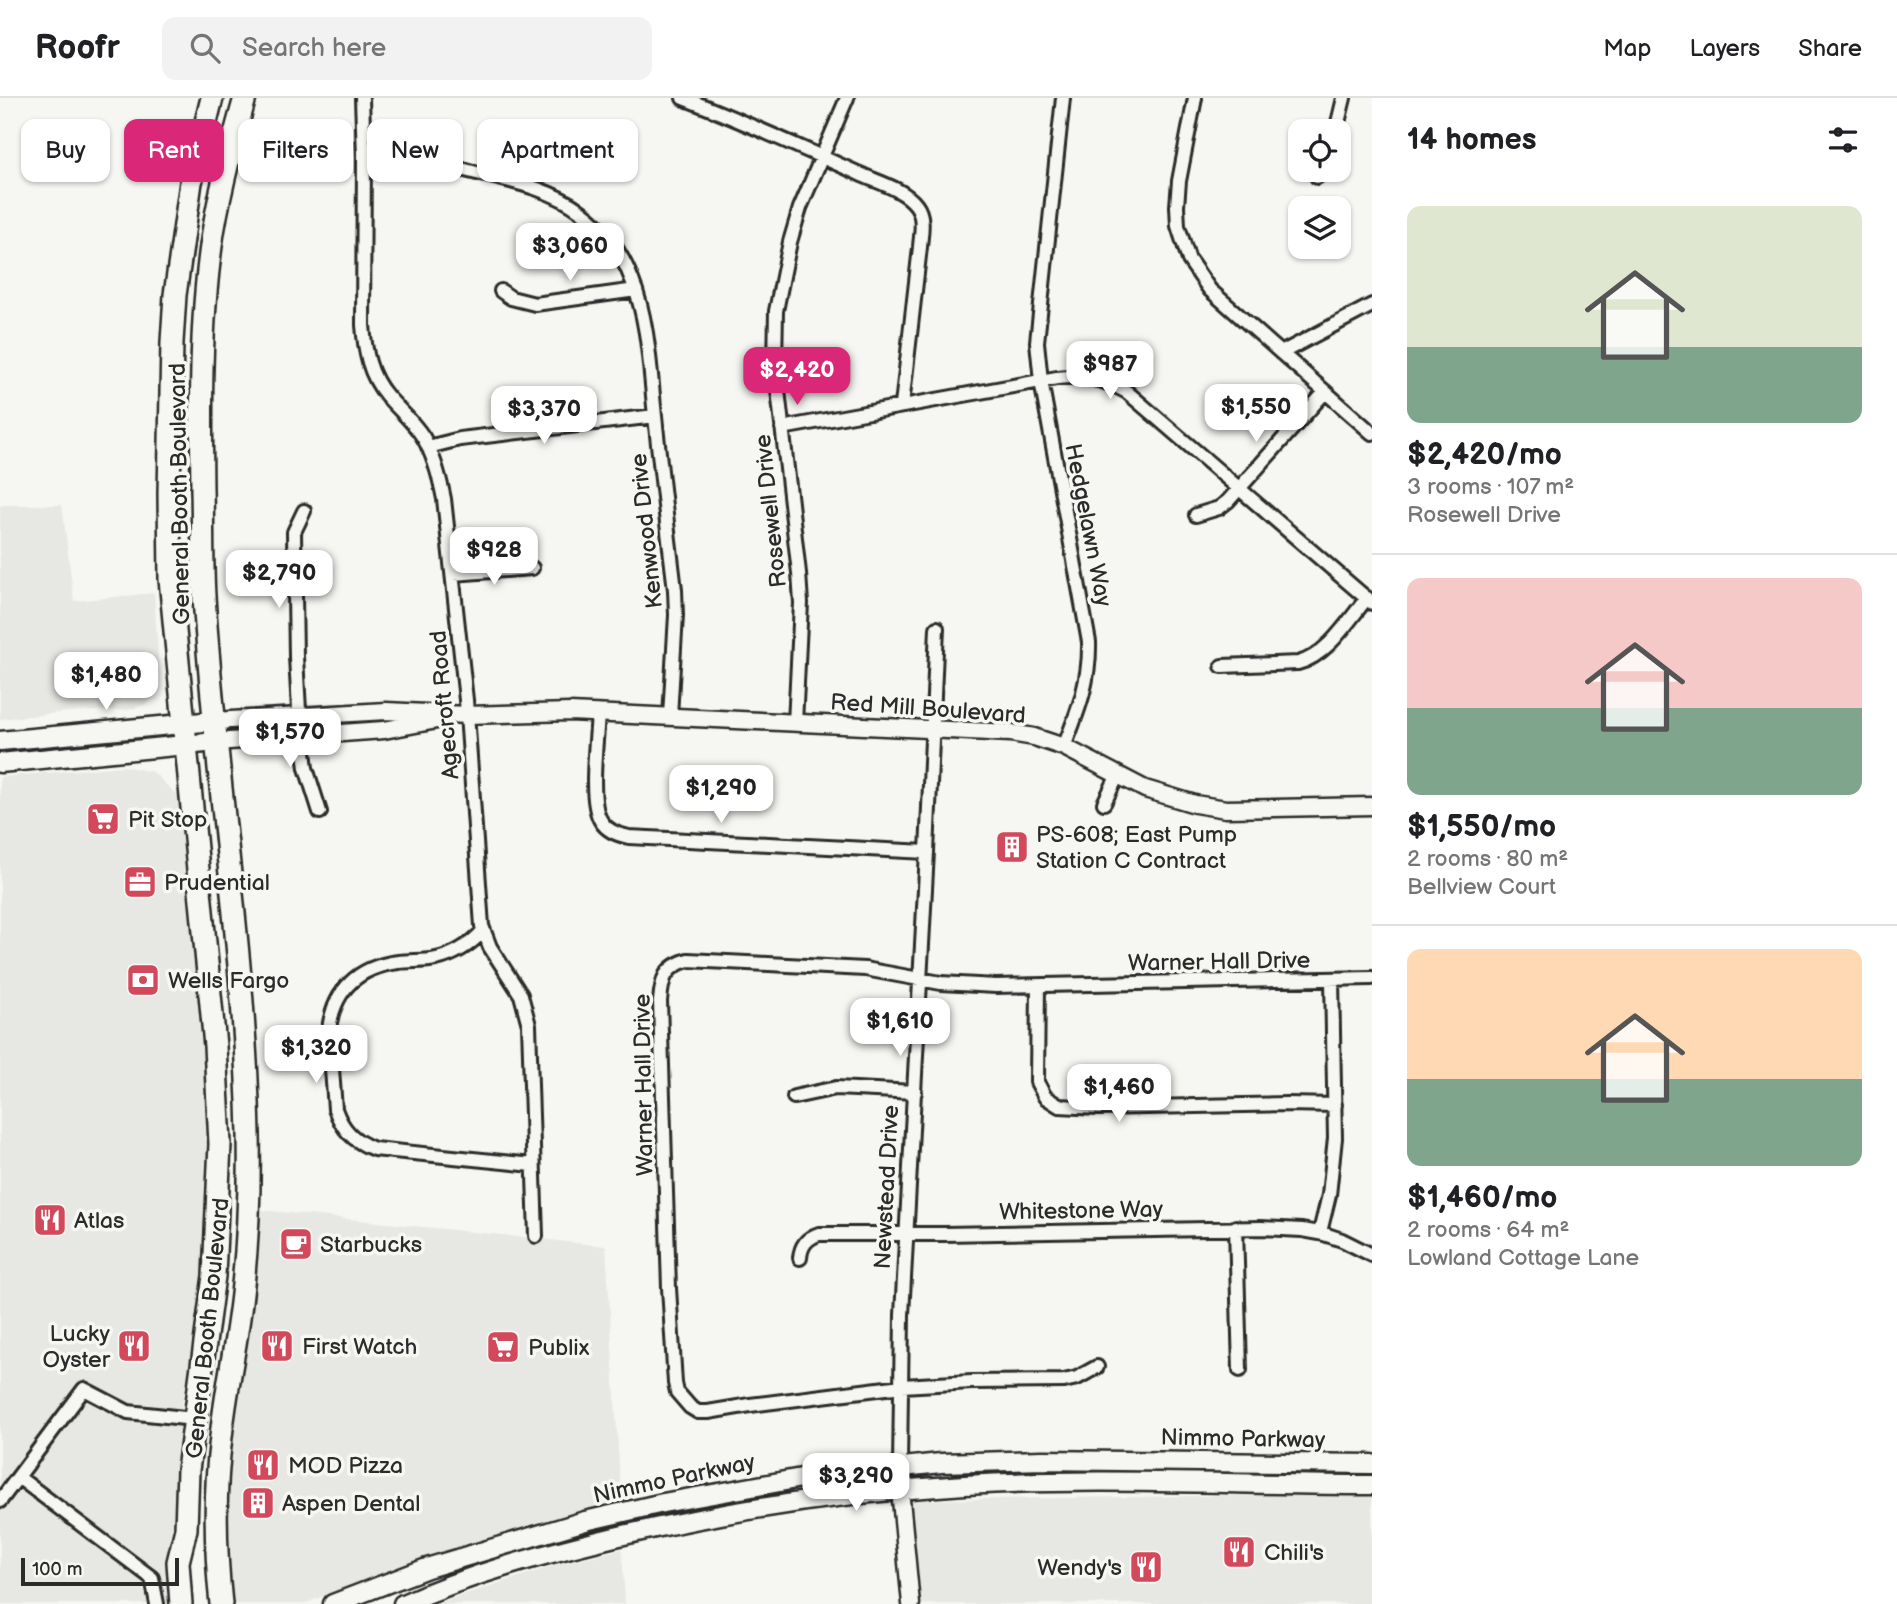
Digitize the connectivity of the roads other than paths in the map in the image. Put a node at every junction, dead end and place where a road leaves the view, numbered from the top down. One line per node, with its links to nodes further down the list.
1 (212, 98): 38 (highway, General Booth Boulevard)
2 (245, 98): 37 (highway, General Booth Boulevard)
3 (362, 98): 10 (street, Agecroft Road)
4 (683, 98): 11 (street)
5 (847, 98): 11 (street, Rosewell Drive)
6 (1063, 98): 16 (street, Hedgelawn Way)
7 (1195, 98): 15 (street)
8 (1344, 98): 9 (street)
9 (1339, 119)
10 (364, 148): 12 (street, Kenwood Drive); 22 (street, Agecroft Road)
11 (822, 157): 18 (street); 20 (street, Rosewell Drive)
12 (636, 290): 13 (street); 19 (street, Kenwood Drive)
13 (501, 291)
14 (1372, 305): 15 (street)
15 (1281, 353): 17 (street)
16 (1041, 381): 18 (street); 23 (street); 41 (street, Hedgelawn Way)
17 (1325, 392): 21 (street); 23 (street)
18 (902, 405): 20 (street)
19 (655, 416): 22 (street); 34 (street, Kenwood Drive)
20 (782, 428): 35 (street, Rosewell Drive)
21 (1372, 433)
22 (428, 447): 27 (street, Agecroft Road)
23 (1239, 488): 25 (street); 28 (street)
24 (304, 511): 33 (street)
25 (1196, 515)
26 (532, 568): 27 (street)
27 (453, 574): 32 (street, Agecroft Road)
28 (1370, 601): 30 (street)
29 (937, 628): 36 (street, Newstead Drive)
30 (1222, 666)
31 (598, 713): 32 (street, Red Mill Boulevard); 34 (street, Red Mill Boulevard); 47 (street)
32 (467, 715): 33 (street, Red Mill Boulevard); 39 (street, Red Mill Boulevard); 48 (street, Agecroft Road)
33 (301, 716): 37 (street, Red Mill Boulevard); 39 (street)
34 (670, 716): 35 (street, Red Mill Boulevard)
35 (795, 723): 36 (street, Red Mill Boulevard)
36 (933, 730): 41 (street, Red Mill Boulevard); 47 (street, Newstead Drive)
37 (215, 732): 38 (main road); 39 (street, Red Mill Boulevard); 64 (highway, General Booth Boulevard)
38 (184, 734): 40 (main road); 42 (main road); 57 (highway, General Booth Boulevard)
39 (303, 735): 46 (street)
40 (0, 741)
41 (1064, 747): 43 (street, Red Mill Boulevard)
42 (0, 763)
43 (1118, 775): 44 (street); 45 (street, Red Mill Boulevard)
44 (1104, 803)
45 (1372, 806)
46 (320, 812)
47 (927, 852): 51 (street, Newstead Drive)
48 (483, 931): 56 (street, Agecroft Road); 56 (street)
49 (1372, 978): 50 (street, Warner Hall Drive)
50 (1332, 979): 52 (street, Warner Hall Drive); 55 (street)
51 (920, 980): 52 (street, Warner Hall Drive); 53 (street, Newstead Drive); 67 (street, Warner Hall Drive)
52 (1038, 986): 55 (street)
53 (915, 1092): 54 (street); 60 (street, Newstead Drive)
54 (794, 1097)
55 (1335, 1105): 59 (street)
56 (533, 1165): 61 (street, Agecroft Road)
57 (218, 1185): 64 (highway); 68 (highway, General Booth Boulevard)
58 (1236, 1227): 59 (street, Whitestone Way); 60 (street, Whitestone Way); 66 (street)
59 (1320, 1233): 62 (street, Whitestone Way)
60 (907, 1234): 63 (street, Whitestone Way); 67 (street, Newstead Drive)
61 (536, 1236)
62 (1372, 1255)
63 (800, 1258)
64 (242, 1293): 79 (highway, General Booth Boulevard)
65 (1097, 1367): 67 (street, Warner Hall Drive)
66 (1240, 1370)
67 (902, 1386): 70 (street, Newstead Drive)
68 (194, 1419): 71 (street); 75 (highway, General Booth Boulevard)
69 (1372, 1464): 70 (main road, Nimmo Parkway)
70 (901, 1466): 73 (street, Newstead Drive); 80 (main road, Nimmo Parkway)
71 (18, 1477): 74 (street); 76 (street)
72 (1372, 1485): 73 (main road, Nimmo Parkway)
73 (900, 1489): 81 (main road, Nimmo Parkway); 82 (street, Newstead Drive)
74 (0, 1501)
75 (186, 1529): 77 (highway); 78 (main road, General Booth Boulevard)
76 (157, 1604)
77 (181, 1604)
78 (191, 1604)
79 (221, 1604)
80 (333, 1604)
81 (403, 1604)
82 (911, 1604)

